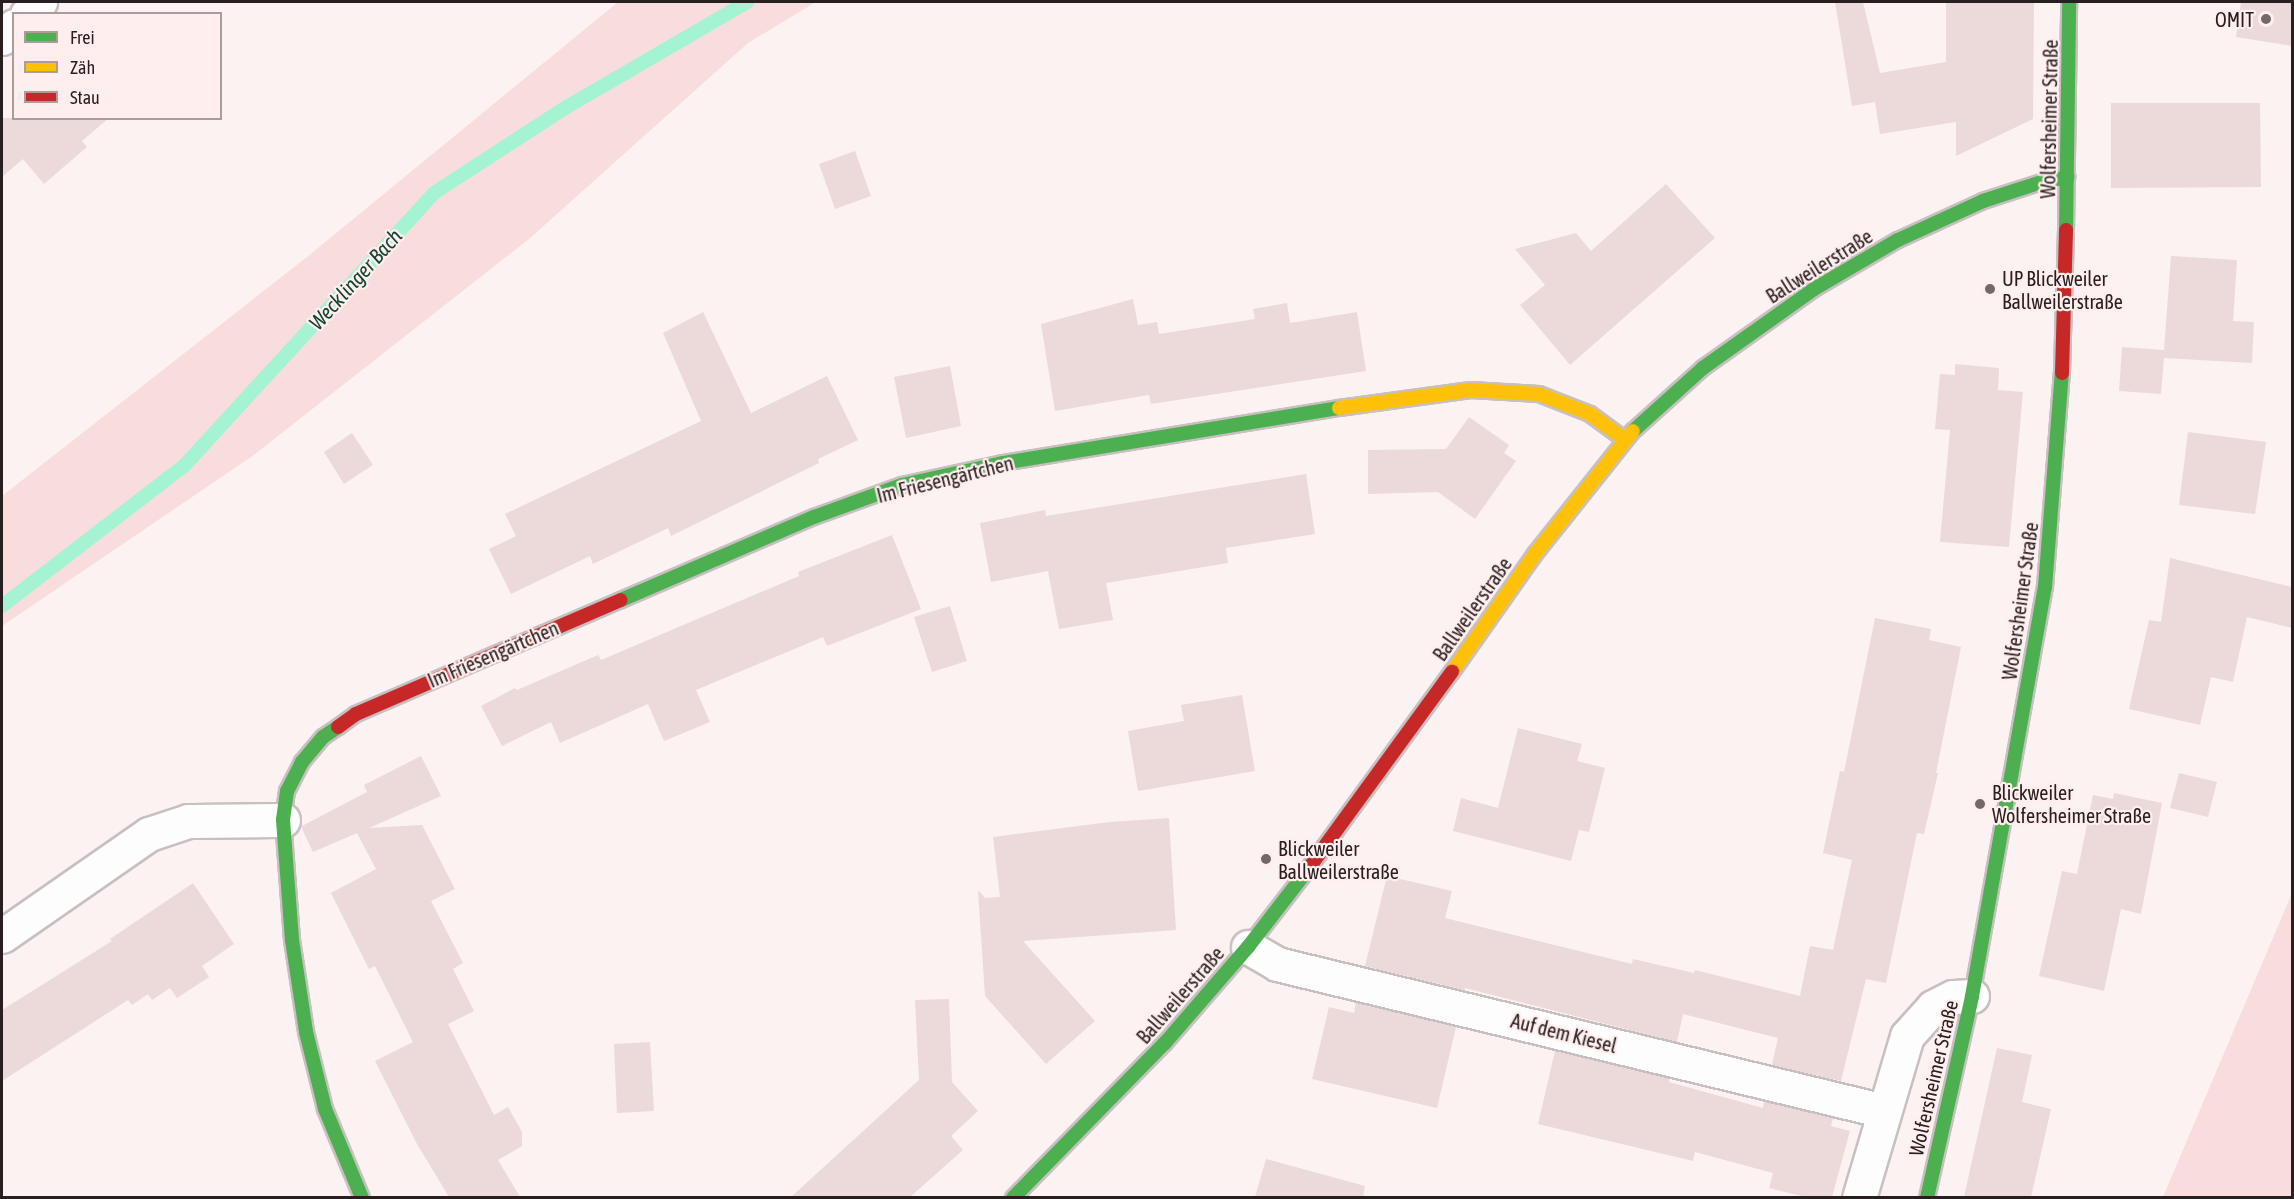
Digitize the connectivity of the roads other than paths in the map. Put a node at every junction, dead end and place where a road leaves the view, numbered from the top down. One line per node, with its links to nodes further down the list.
1 (2069, 2): 2 (street, Wolfersheimer Straße)
2 (2068, 177): 3 (street, Ballweilerstraße); 7 (street, Wolfersheimer Straße)
3 (1624, 439): 4 (street, Im Friesengärtchen); 6 (street, Ballweilerstraße)
4 (283, 820): 5 (street); 9 (street, Im Friesengärtchen)
5 (2, 936)
6 (1248, 947): 8 (street, Auf dem Kiesel); 10 (street, Ballweilerstraße)
7 (1972, 996): 8 (street); 12 (street, Wolfersheimer Straße)
8 (1884, 1111): 11 (street)
9 (362, 1197)
10 (1013, 1197)
11 (1859, 1197)
12 (1927, 1197)

